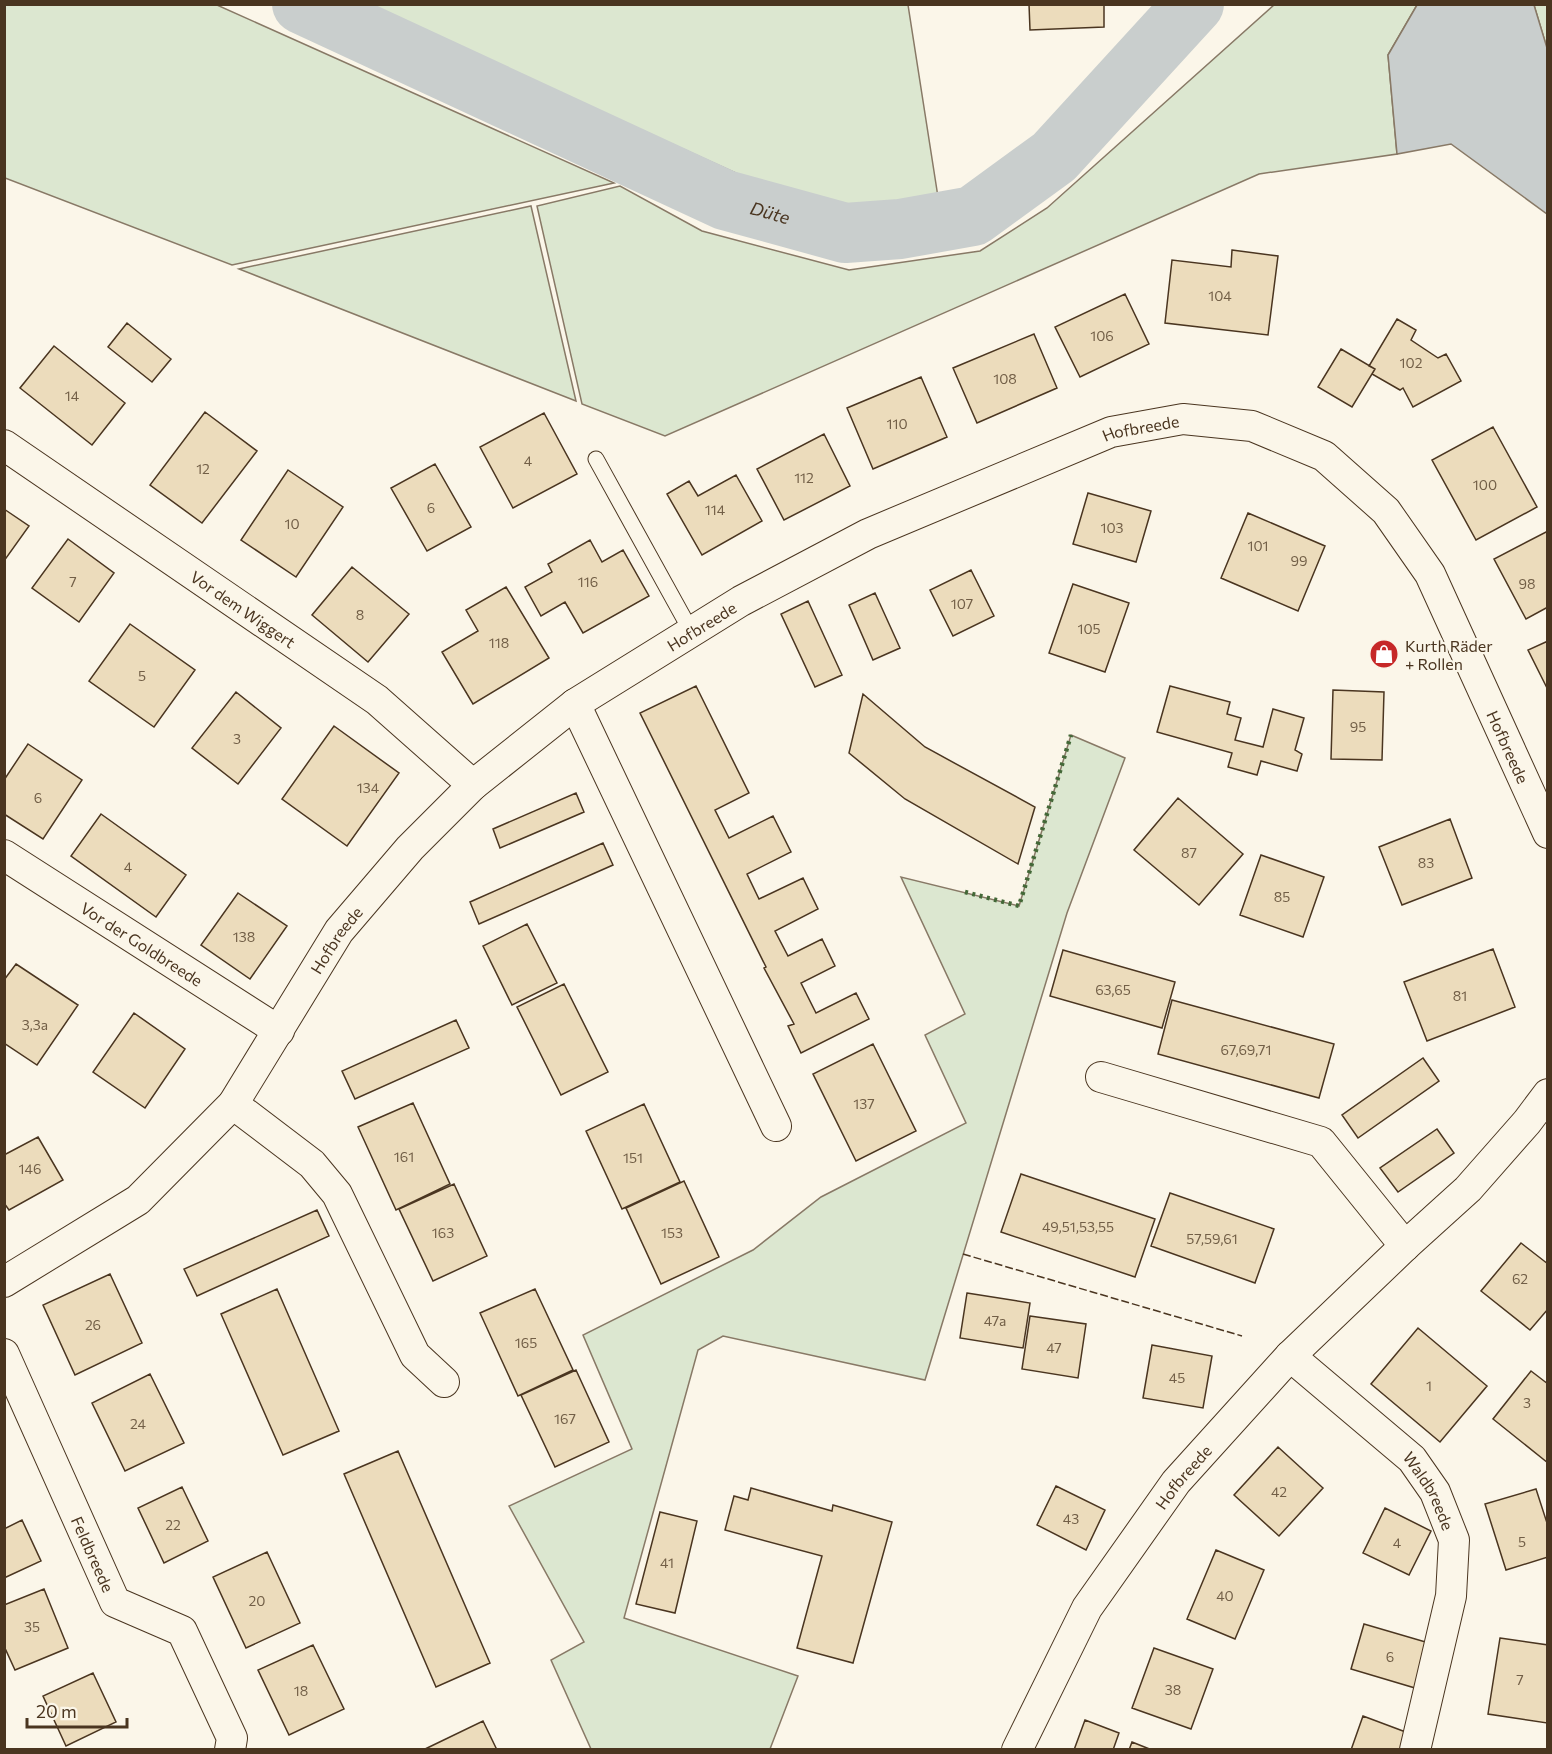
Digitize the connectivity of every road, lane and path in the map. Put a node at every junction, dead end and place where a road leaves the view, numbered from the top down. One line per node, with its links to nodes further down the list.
1 (4, 445): 5 (street, Vor dem Wiggert)
2 (596, 459): 3 (lane)
3 (691, 631): 4 (street, Hofbreede); 6 (street, Hofbreede)
4 (575, 704): 5 (street, Hofbreede); 12 (street)
5 (473, 785): 8 (street, Hofbreede)
6 (1548, 833)
7 (4, 855): 8 (street, Vor der Goldbreede)
8 (279, 1031): 11 (street, Hofbreede)
9 (1101, 1077): 13 (street)
10 (1548, 1094): 13 (street, Hofbreede)
11 (233, 1104): 14 (street, Hofbreede); 17 (street)
12 (776, 1126)
13 (1405, 1246): 16 (street, Hofbreede)
14 (4, 1282)
15 (4, 1354): 18 (street, Feldbreede)
16 (1290, 1356): 19 (street, Hofbreede); 20 (street, Waldbreede)
17 (444, 1382)
18 (230, 1749)
19 (1017, 1749)
20 (1415, 1749)

